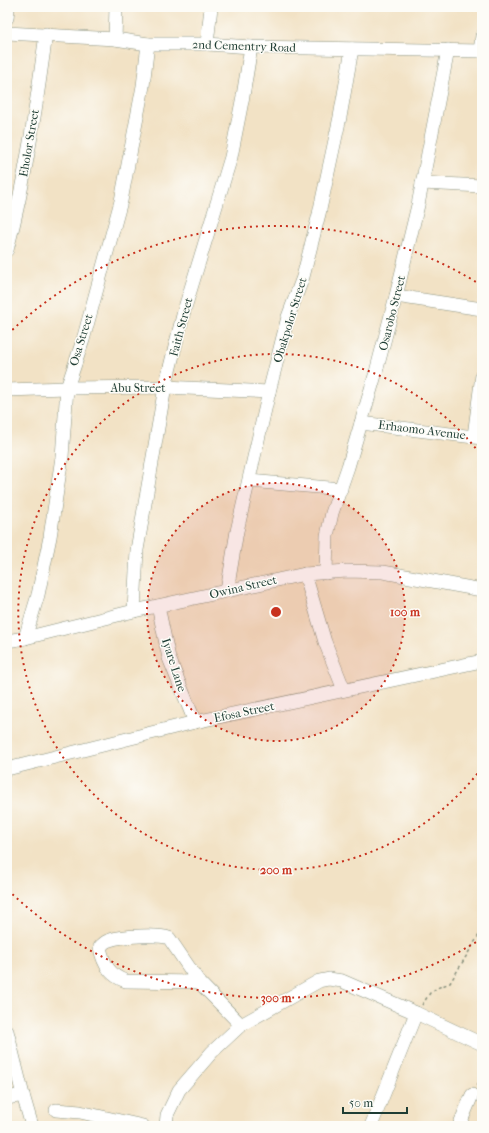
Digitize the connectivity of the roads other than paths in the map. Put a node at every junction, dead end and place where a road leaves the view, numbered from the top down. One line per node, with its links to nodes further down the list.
1 (8, 7): 4 (street)
2 (116, 7): 8 (street)
3 (211, 7): 10 (street)
4 (7, 18)
5 (7, 32): 6 (street, 2nd Cementry Road)
6 (46, 34): 8 (street, 2nd Cementry Road); 17 (street, Eholor Street)
7 (482, 36): 14 (street)
8 (115, 39): 9 (street, 2nd Cementry Road)
9 (148, 44): 10 (street, 2nd Cementry Road); 22 (street, Osa Street)
10 (207, 44): 11 (street, 2nd Cementry Road)
11 (251, 47): 12 (street, 2nd Cementry Road); 21 (street, Faith Street)
12 (352, 49): 13 (street, 2nd Cementry Road); 24 (street, Obakpolor Street)
13 (448, 50): 14 (street, 2nd Cementry Road); 15 (street, Osarobo Street)
14 (481, 51)
15 (422, 183): 16 (street); 18 (street, Osarobo Street)
16 (482, 186)
17 (7, 250)
18 (396, 296): 19 (street); 25 (street, Osarobo Street)
19 (482, 309)
20 (482, 375): 26 (street)
21 (165, 387): 22 (street, Abu Street); 24 (street, Abu Street); 34 (street, Faith Street)
22 (67, 388): 23 (street, Abu Street); 35 (street, Osa Street)
23 (7, 390)
24 (269, 392): 27 (street, Obakpolor Street)
25 (361, 423): 26 (street, Erhaomo Avenue); 28 (street, Osarobo Street)
26 (478, 437)
27 (249, 481): 28 (street); 32 (street, Obakpolor Street)
28 (341, 488): 29 (street, Osarobo Street)
29 (326, 573): 30 (street, Owina Street); 31 (street, Owina Street)
30 (305, 574): 32 (street, Owina Street); 38 (street)
31 (482, 590)
32 (227, 591): 33 (street, Owina Street)
33 (158, 606): 34 (street, Owina Street); 39 (street, Iyare Lane)
34 (134, 611): 35 (street, Owina Street)
35 (25, 638): 36 (street, Owina Street)
36 (7, 641)
37 (482, 661): 38 (street, Efosa Street)
38 (344, 690): 39 (street, Efosa Street)
39 (195, 722): 40 (street, Efosa Street)
40 (7, 769)
41 (199, 982): 41 (street); 43 (street)
42 (416, 1013): 43 (street); 45 (street); 53 (street)
43 (241, 1025): 52 (street)
44 (7, 1031): 46 (street)
45 (482, 1044)
46 (23, 1096): 48 (street); 50 (street)
47 (472, 1096): 54 (street)
48 (7, 1098)
49 (56, 1110): 51 (street)
50 (32, 1126)
51 (143, 1126)
52 (166, 1126)
53 (371, 1126)
54 (459, 1126)

